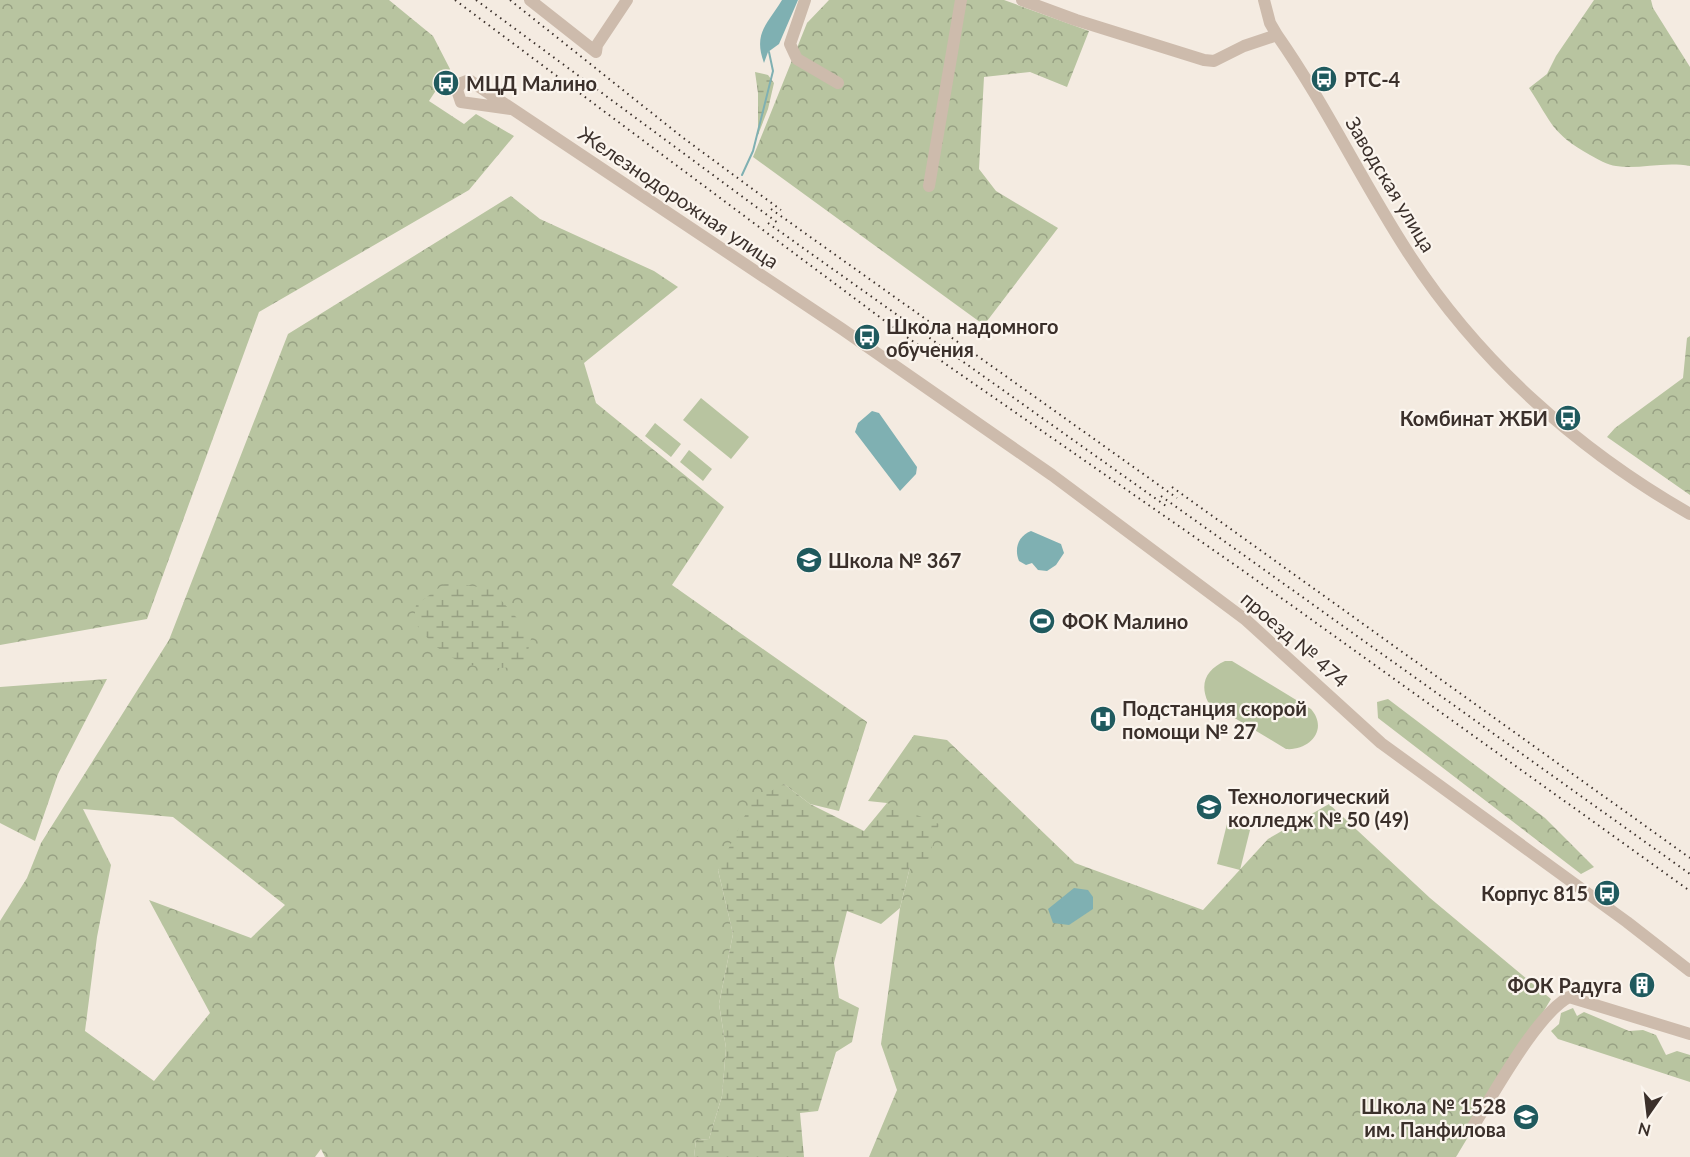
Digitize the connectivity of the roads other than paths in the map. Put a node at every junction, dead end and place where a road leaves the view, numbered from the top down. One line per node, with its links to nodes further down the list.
1 (530, 0): 2 (street)
2 (627, 0)
3 (805, 0): 8 (street)
4 (961, 0): 10 (street)
5 (1022, 0): 7 (street)
6 (1264, 0): 7 (street, Заводская улица)
7 (1277, 35): 12 (street, Заводская улица)
8 (838, 83)
9 (511, 108): 9 (street, Железнодорожная улица); 11 (street, Железнодорожная улица)
10 (929, 186)
11 (867, 346): 13 (street, проезд № 474)
12 (1690, 514)
13 (1690, 971)
14 (1690, 1034): 15 (street)
15 (1472, 1128)

